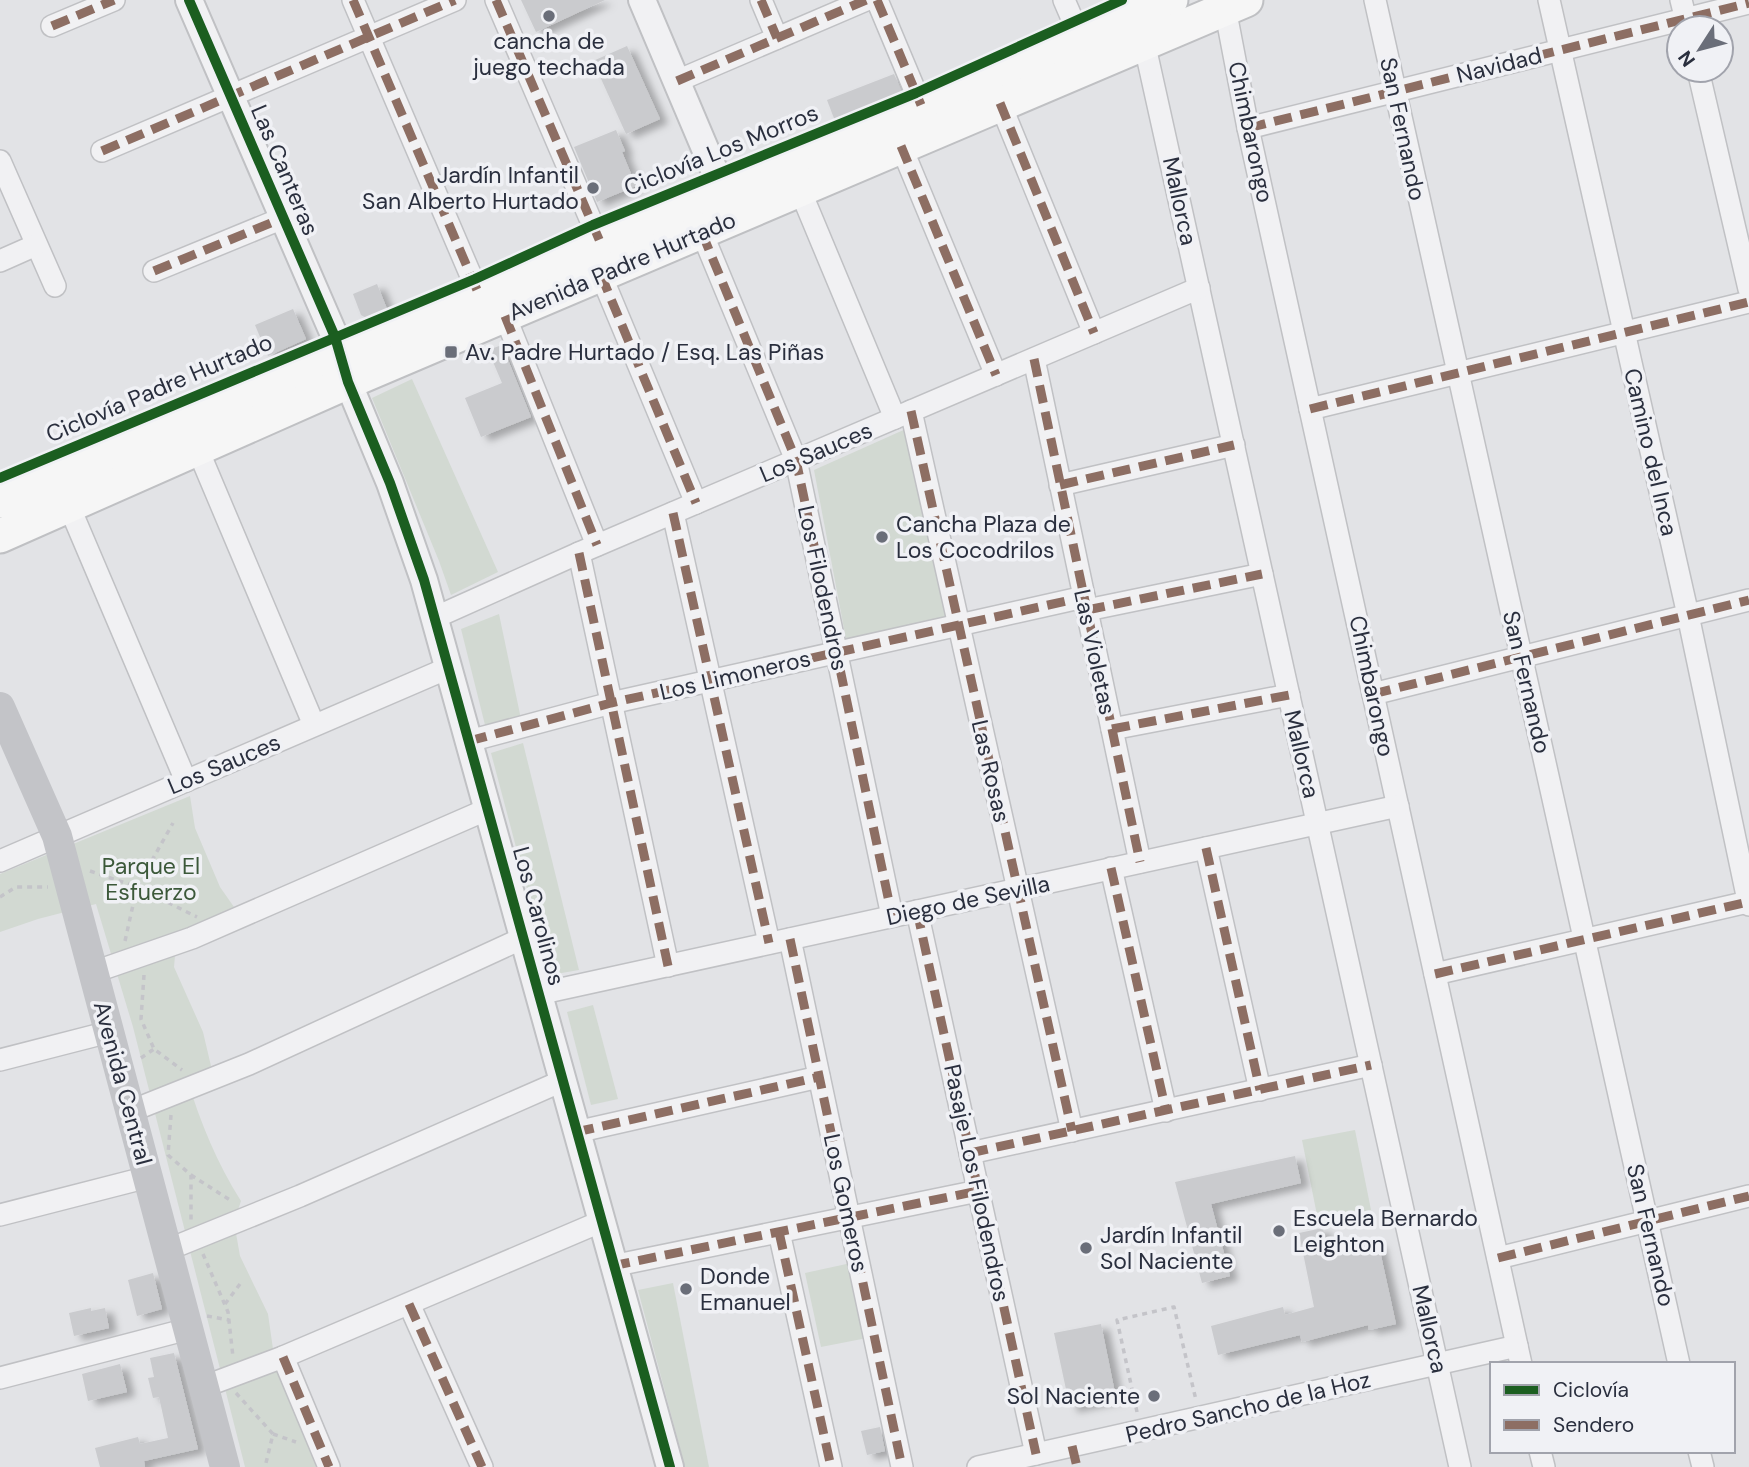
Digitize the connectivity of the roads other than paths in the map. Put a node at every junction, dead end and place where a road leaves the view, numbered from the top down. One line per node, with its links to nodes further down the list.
1 (114, 0): 18 (street)
2 (189, 0): 27 (street, Las Canteras)
3 (353, 0): 19 (street)
4 (455, 0): 19 (street)
5 (496, 0): 39 (street)
6 (642, 0): 24 (street)
7 (761, 0): 21 (street)
8 (866, 0): 21 (street)
9 (877, 0): 29 (street)
10 (1064, 0): 20 (street)
11 (1171, 0): 20 (main road, Avenida Padre Hurtado)
12 (1375, 0): 26 (street, San Fernando)
13 (1549, 0): 23 (street, Camino del Inca)
14 (1749, 3): 16 (street, Navidad)
15 (1236, 4): 22 (main road, Avenida Padre Hurtado); 30 (street, Chimbarongo)
16 (1695, 14)
17 (1665, 21): 23 (street, Navidad)
18 (52, 26)
19 (369, 37): 27 (street); 46 (street)
20 (1080, 37): 29 (main road, Avenida Padre Hurtado)
21 (777, 38): 24 (street)
22 (1144, 42): 28 (main road, Avenida Padre Hurtado); 43 (street, Mallorca)
23 (1561, 49): 26 (street, Navidad); 47 (street, Camino del Inca)
24 (677, 81): 35 (street)
25 (1701, 84): 44 (street)
26 (1394, 91): 30 (street, Navidad); 51 (street, San Fernando)
27 (231, 97): 32 (street); 36 (street, Las Canteras)
28 (1000, 103): 31 (main road, Avenida Padre Hurtado); 48 (street)
29 (920, 104): 35 (main road, Avenida Padre Hurtado)
30 (1248, 128): 53 (street, Chimbarongo)
31 (901, 146): 34 (main road, Avenida Padre Hurtado); 52 (street)
32 (102, 151)
33 (0, 161): 38 (street)
34 (800, 190): 37 (main road, Avenida Padre Hurtado); 54 (street, Las Rosas)
35 (723, 191): 39 (main road, Avenida Padre Hurtado)
36 (283, 218): 41 (street); 50 (street, Las Canteras)
37 (702, 233): 39 (main road, Avenida Padre Hurtado); 57 (street, Los Filodendros)
38 (36, 245): 40 (street); 42 (street)
39 (601, 259): 46 (main road, Avenida Padre Hurtado); 60 (street)
40 (0, 261)
41 (155, 271)
42 (55, 286)
43 (1199, 288): 48 (street, Los Sauces); 55 (street, Mallorca)
44 (1749, 289)
45 (1749, 302): 47 (street)
46 (493, 306): 50 (main road, Avenida Padre Hurtado); 64 (street)
47 (1623, 332): 51 (street); 68 (street, Camino del Inca)
48 (1094, 333): 49 (street, Los Sauces)
49 (1034, 359): 52 (street, Los Sauces); 58 (street, Las Violetas)
50 (345, 369): 56 (main road, Avenida Padre Hurtado); 59 (main road, Avenida Padre Hurtado); 69 (street, Los Carolinos)
51 (1457, 373): 53 (street); 72 (street, San Fernando)
52 (996, 375): 54 (street, Los Sauces)
53 (1310, 409): 75 (street, Chimbarongo)
54 (903, 415): 57 (street, Los Sauces); 70 (street, Las Rosas)
55 (1234, 445): 58 (street); 65 (street, Mallorca)
56 (198, 450): 61 (main road, Avenida Padre Hurtado); 79 (street)
57 (796, 460): 60 (street, Los Sauces); 71 (street, Los Filodendros)
58 (1060, 485): 67 (street, Las Violetas)
59 (0, 501)
60 (696, 503): 62 (street, Los Sauces)
61 (69, 506): 63 (main road, Avenida Padre Hurtado); 82 (street)
62 (673, 513): 64 (street, Los Sauces); 74 (street, Los Gomeros)
63 (0, 536)
64 (588, 549): 69 (street, Los Sauces); 77 (street)
65 (1262, 574): 67 (street, Los Limoneros); 76 (street, Mallorca)
66 (1749, 600): 68 (street)
67 (1085, 603): 70 (street, Los Limoneros); 80 (street, Las Violetas)
68 (1688, 615): 72 (street); 92 (street, Camino del Inca)
69 (434, 618): 73 (street, Los Carolinos)
70 (959, 625): 71 (street, Los Limoneros); 91 (street, Las Rosas)
71 (836, 652): 74 (street, Los Limoneros); 94 (street, Los Filodendros)
72 (1521, 657): 75 (street); 96 (street, San Fernando)
73 (448, 668): 79 (street, Los Sauces); 81 (street, Los Carolinos)
74 (710, 681): 77 (street, Los Limoneros); 97 (street, Los Gomeros)
75 (1373, 694): 83 (street, Chimbarongo)
76 (1289, 695): 80 (street); 85 (street, Mallorca)
77 (611, 703): 81 (street, Los Limoneros); 98 (street)
78 (0, 708): 88 (main road, Avenida Central)
79 (314, 725): 82 (street, Los Sauces)
80 (1112, 729): 89 (street, Las Violetas)
81 (468, 741): 84 (street, Los Carolinos)
82 (186, 781): 88 (street, Los Sauces)
83 (1398, 806): 85 (street, Diego de Sevilla); 100 (street, Chimbarongo)
84 (488, 809): 95 (street, Los Carolinos); 99 (street)
85 (1318, 823): 86 (street, Diego de Sevilla); 104 (street, Mallorca)
86 (1206, 848): 89 (street, Diego de Sevilla); 107 (street)
87 (0, 861): 88 (street, Los Sauces)
88 (64, 862): 99 (main road, Avenida Central)
89 (1140, 862): 90 (street, Diego de Sevilla)
90 (1111, 869): 91 (street, Diego de Sevilla); 109 (street)
91 (1018, 889): 93 (street, Diego de Sevilla); 110 (street, Las Rosas)
92 (1749, 904): 96 (street)
93 (917, 911): 94 (street, Diego de Sevilla); 112 (street, Pasaje Los Filodendros)
94 (892, 916): 97 (street, Diego de Sevilla)
95 (523, 938): 101 (street, Los Carolinos); 108 (street)
96 (1584, 939): 100 (street); 118 (street, San Fernando)
97 (779, 941): 98 (street, Diego de Sevilla); 105 (street, Los Gomeros)
98 (668, 966): 101 (street, Diego de Sevilla)
99 (107, 968): 102 (main road, Avenida Central)
100 (1435, 974): 122 (street, Chimbarongo)
101 (538, 994): 106 (street, Los Carolinos)
102 (109, 1032): 103 (street); 108 (main road, Avenida Central)
103 (0, 1060)
104 (1371, 1065): 107 (street); 129 (street, Mallorca)
105 (819, 1077): 111 (street); 117 (street, Los Gomeros)
106 (562, 1081): 111 (street, Los Carolinos); 121 (street)
107 (1260, 1090): 109 (street)
108 (131, 1111): 113 (main road, Avenida Central)
109 (1166, 1111): 110 (street)
110 (1072, 1131): 112 (street)
111 (576, 1132): 119 (street, Los Carolinos)
112 (970, 1153): 114 (street, Pasaje Los Filodendros)
113 (148, 1177): 116 (street); 121 (main road, Avenida Central)
114 (978, 1191): 117 (street); 132 (street, Pasaje Los Filodendros)
115 (1749, 1196): 118 (street)
116 (0, 1215)
117 (849, 1218): 120 (street); 139 (street, Los Gomeros)
118 (1647, 1221): 122 (street); 128 (street, San Fernando)
119 (600, 1222): 123 (street, Los Carolinos); 124 (street)
120 (779, 1232): 123 (street); 138 (street)
121 (188, 1242): 125 (main road, Avenida Central)
122 (1497, 1258): 126 (street, Chimbarongo)
123 (612, 1266): 137 (street, Los Carolinos)
124 (409, 1304): 127 (street); 136 (street)
125 (188, 1329): 130 (street); 131 (main road, Avenida Central)
126 (1519, 1355): 129 (street, Pedro Sancho de la Hoz)
127 (283, 1357): 131 (street); 135 (street)
128 (1679, 1362)
129 (1438, 1365): 133 (street, Pedro Sancho de la Hoz); 141 (street, Mallorca)
130 (0, 1378)
131 (221, 1381): 134 (main road, Avenida Central)
132 (1036, 1454): 133 (street, Pedro Sancho de la Hoz); 140 (street, Pedro Sancho de la Hoz)
133 (1075, 1457)
134 (225, 1467)
135 (329, 1467)
136 (482, 1467)
137 (670, 1467)
138 (831, 1467)
139 (902, 1467)
140 (978, 1467)
141 (1460, 1467)

